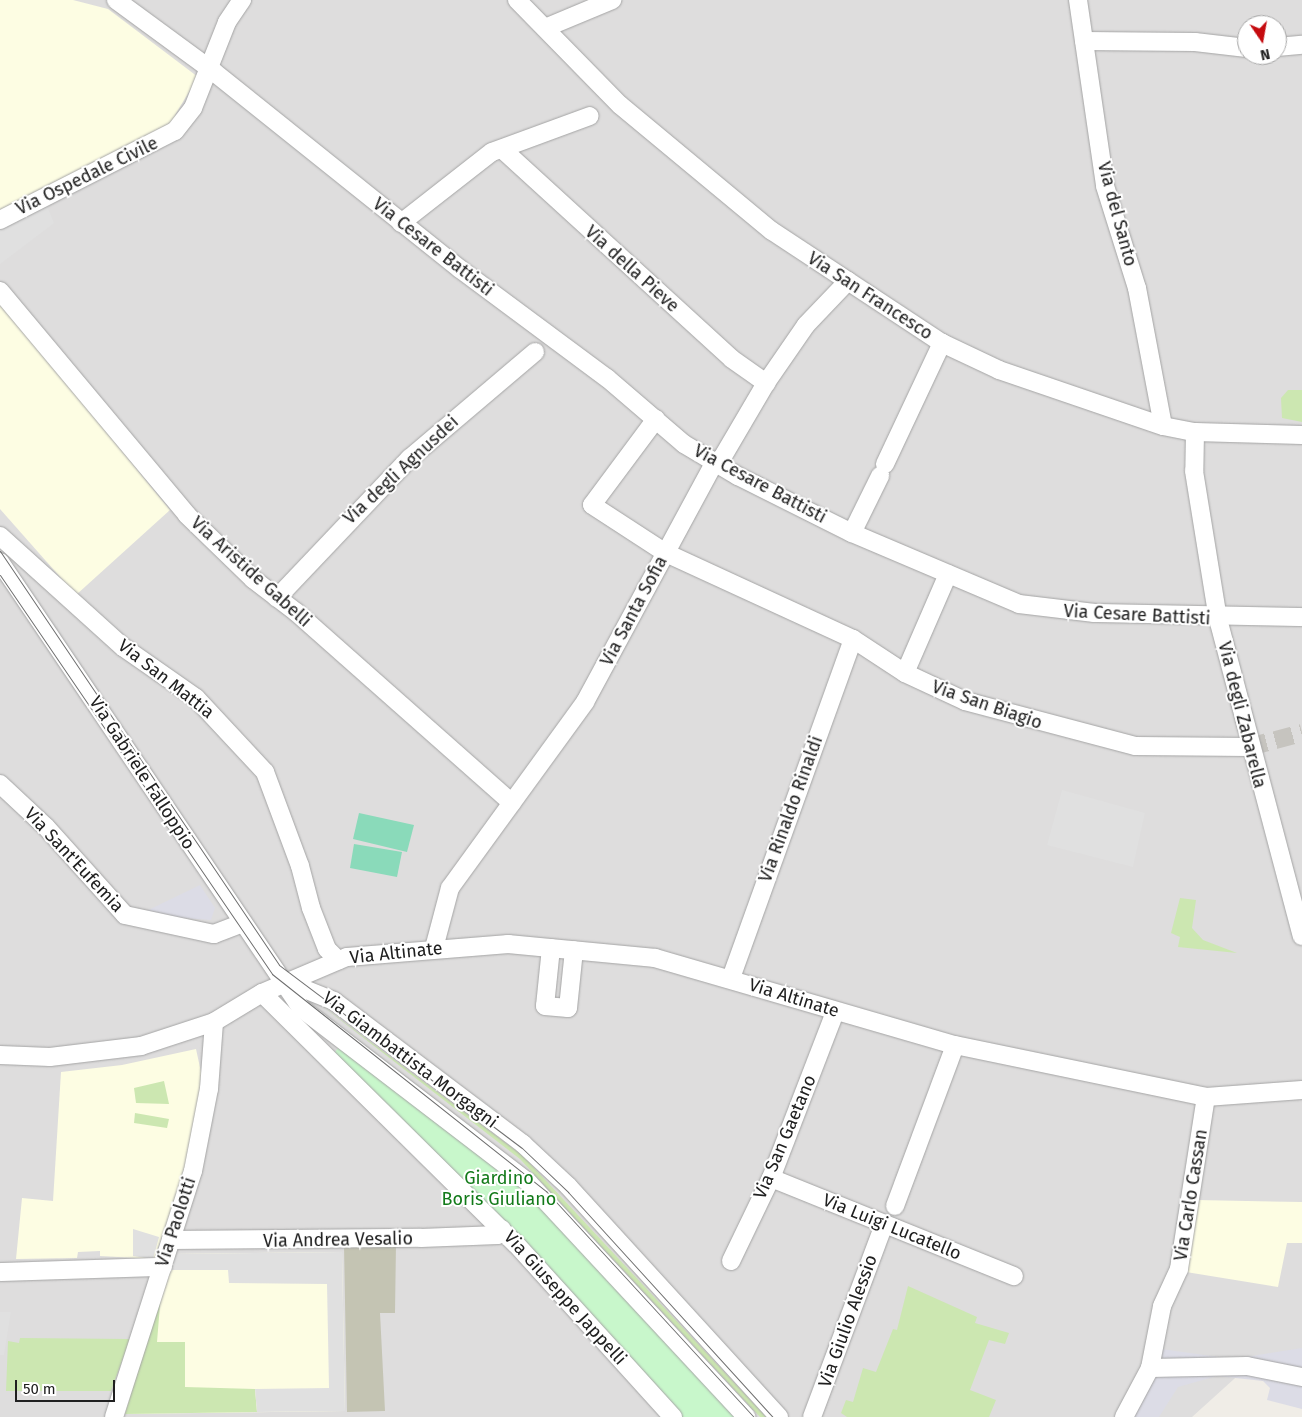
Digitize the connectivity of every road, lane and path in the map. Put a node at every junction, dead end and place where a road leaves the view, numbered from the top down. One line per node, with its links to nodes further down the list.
1 (116, 0): 11 (street, Via Cesare Battisti)
2 (242, 0): 11 (street, Via Ospedale Civile)
3 (517, 0): 6 (street, Via San Francesco)
4 (612, 0): 6 (street)
5 (1078, 0): 7 (street, Via del Santo)
6 (545, 28): 16 (street, Via San Francesco)
7 (1084, 41): 10 (street); 22 (street, Via del Santo)
8 (1302, 45): 9 (street)
9 (1287, 46)
10 (1237, 47)
11 (210, 69): 14 (street, Via Ospedale Civile); 15 (street, Via Cesare Battisti)
12 (590, 116): 13 (street)
13 (502, 149): 15 (street); 20 (street, Via della Pieve)
14 (0, 220)
15 (401, 223): 21 (street, Via Cesare Battisti)
16 (848, 281): 18 (street, Via San Francesco); 20 (street, Via Santa Sofia)
17 (0, 291): 31 (street, Via Aristide Gabelli)
18 (942, 343): 22 (street, Via San Francesco); 26 (street)
19 (529, 357): 31 (street, Via degli Agnusdei)
20 (766, 383): 25 (street, Via Santa Sofia)
21 (656, 419): 25 (street, Via Cesare Battisti); 28 (street, Via San Biagio)
22 (1162, 426): 23 (street, Via San Francesco)
23 (1195, 432): 24 (street, Via San Francesco); 33 (street, Via degli Zabarella)
24 (1302, 435)
25 (714, 463): 26 (street, Via Cesare Battisti); 28 (street, Via Santa Sofia)
26 (852, 533): 30 (street, Via Cesare Battisti)
27 (0, 536): 45 (street, Via San Mattia)
28 (666, 552): 34 (street, Via San Biagio); 38 (street, Via Santa Sofia)
29 (0, 562): 40 (street, Via Gabriele Falloppio)
30 (948, 574): 33 (street, Via Cesare Battisti); 35 (street)
31 (277, 598): 38 (street, Via Aristide Gabelli)
32 (1302, 617): 33 (street, Via Cesare Battisti)
33 (1218, 619): 36 (street, Via degli Zabarella)
34 (853, 640): 35 (street, Via San Biagio); 46 (street, Via Rinaldo Rinaldi)
35 (905, 673): 36 (street, Via San Biagio)
36 (1248, 746): 39 (street, Via degli Zabarella)
37 (0, 784): 40 (street, Via Sant'Eufemia)
38 (512, 803): 42 (street, Via Santa Sofia)
39 (1295, 880): 41 (street, Via degli Zabarella)
40 (242, 923): 47 (street, Via Gabriele Falloppio)
41 (1302, 936)
42 (434, 948): 43 (street, Via Altinate); 45 (street, Via Altinate)
43 (551, 948): 44 (street, Via Altinate); 44 (street)
44 (574, 950): 46 (street, Via Altinate)
45 (338, 960): 47 (street, Via Altinate)
46 (731, 978): 49 (street, Via Altinate)
47 (287, 982): 48 (street, Via Altinate); 67 (street, Via Giambattista Morgagni); 68 (street, Via Giambattista Morgagni)
48 (262, 993): 50 (street, Via Altinate); 57 (street, Via Giuseppe Jappelli)
49 (835, 1012): 54 (street, Via Altinate); 55 (street, Via San Gaetano)
50 (214, 1022): 52 (street, Via Altinate); 58 (street, Via Paolotti)
51 (953, 1051): 56 (street, Via Giulio Alessio)
52 (0, 1055)
53 (1302, 1090): 54 (street, Via Altinate)
54 (1206, 1097): 63 (street, Via Carlo Cassan)
55 (771, 1178): 56 (street, Via Luigi Lucatello); 59 (street, Via San Gaetano)
56 (890, 1215): 62 (street, Via Luigi Lucatello); 69 (street, Via Giulio Alessio)
57 (502, 1230): 58 (street, Via Andrea Vesalio); 66 (street, Via Giuseppe Jappelli)
58 (171, 1240): 60 (street, Via Paolotti)
59 (732, 1261)
60 (163, 1267): 61 (street); 65 (street, Via Paolotti)
61 (0, 1272)
62 (1014, 1276)
63 (1150, 1368): 64 (street); 70 (street)
64 (1302, 1377)
65 (114, 1417)
66 (673, 1417)
67 (746, 1417)
68 (779, 1417)
69 (812, 1417)
70 (1124, 1417)

